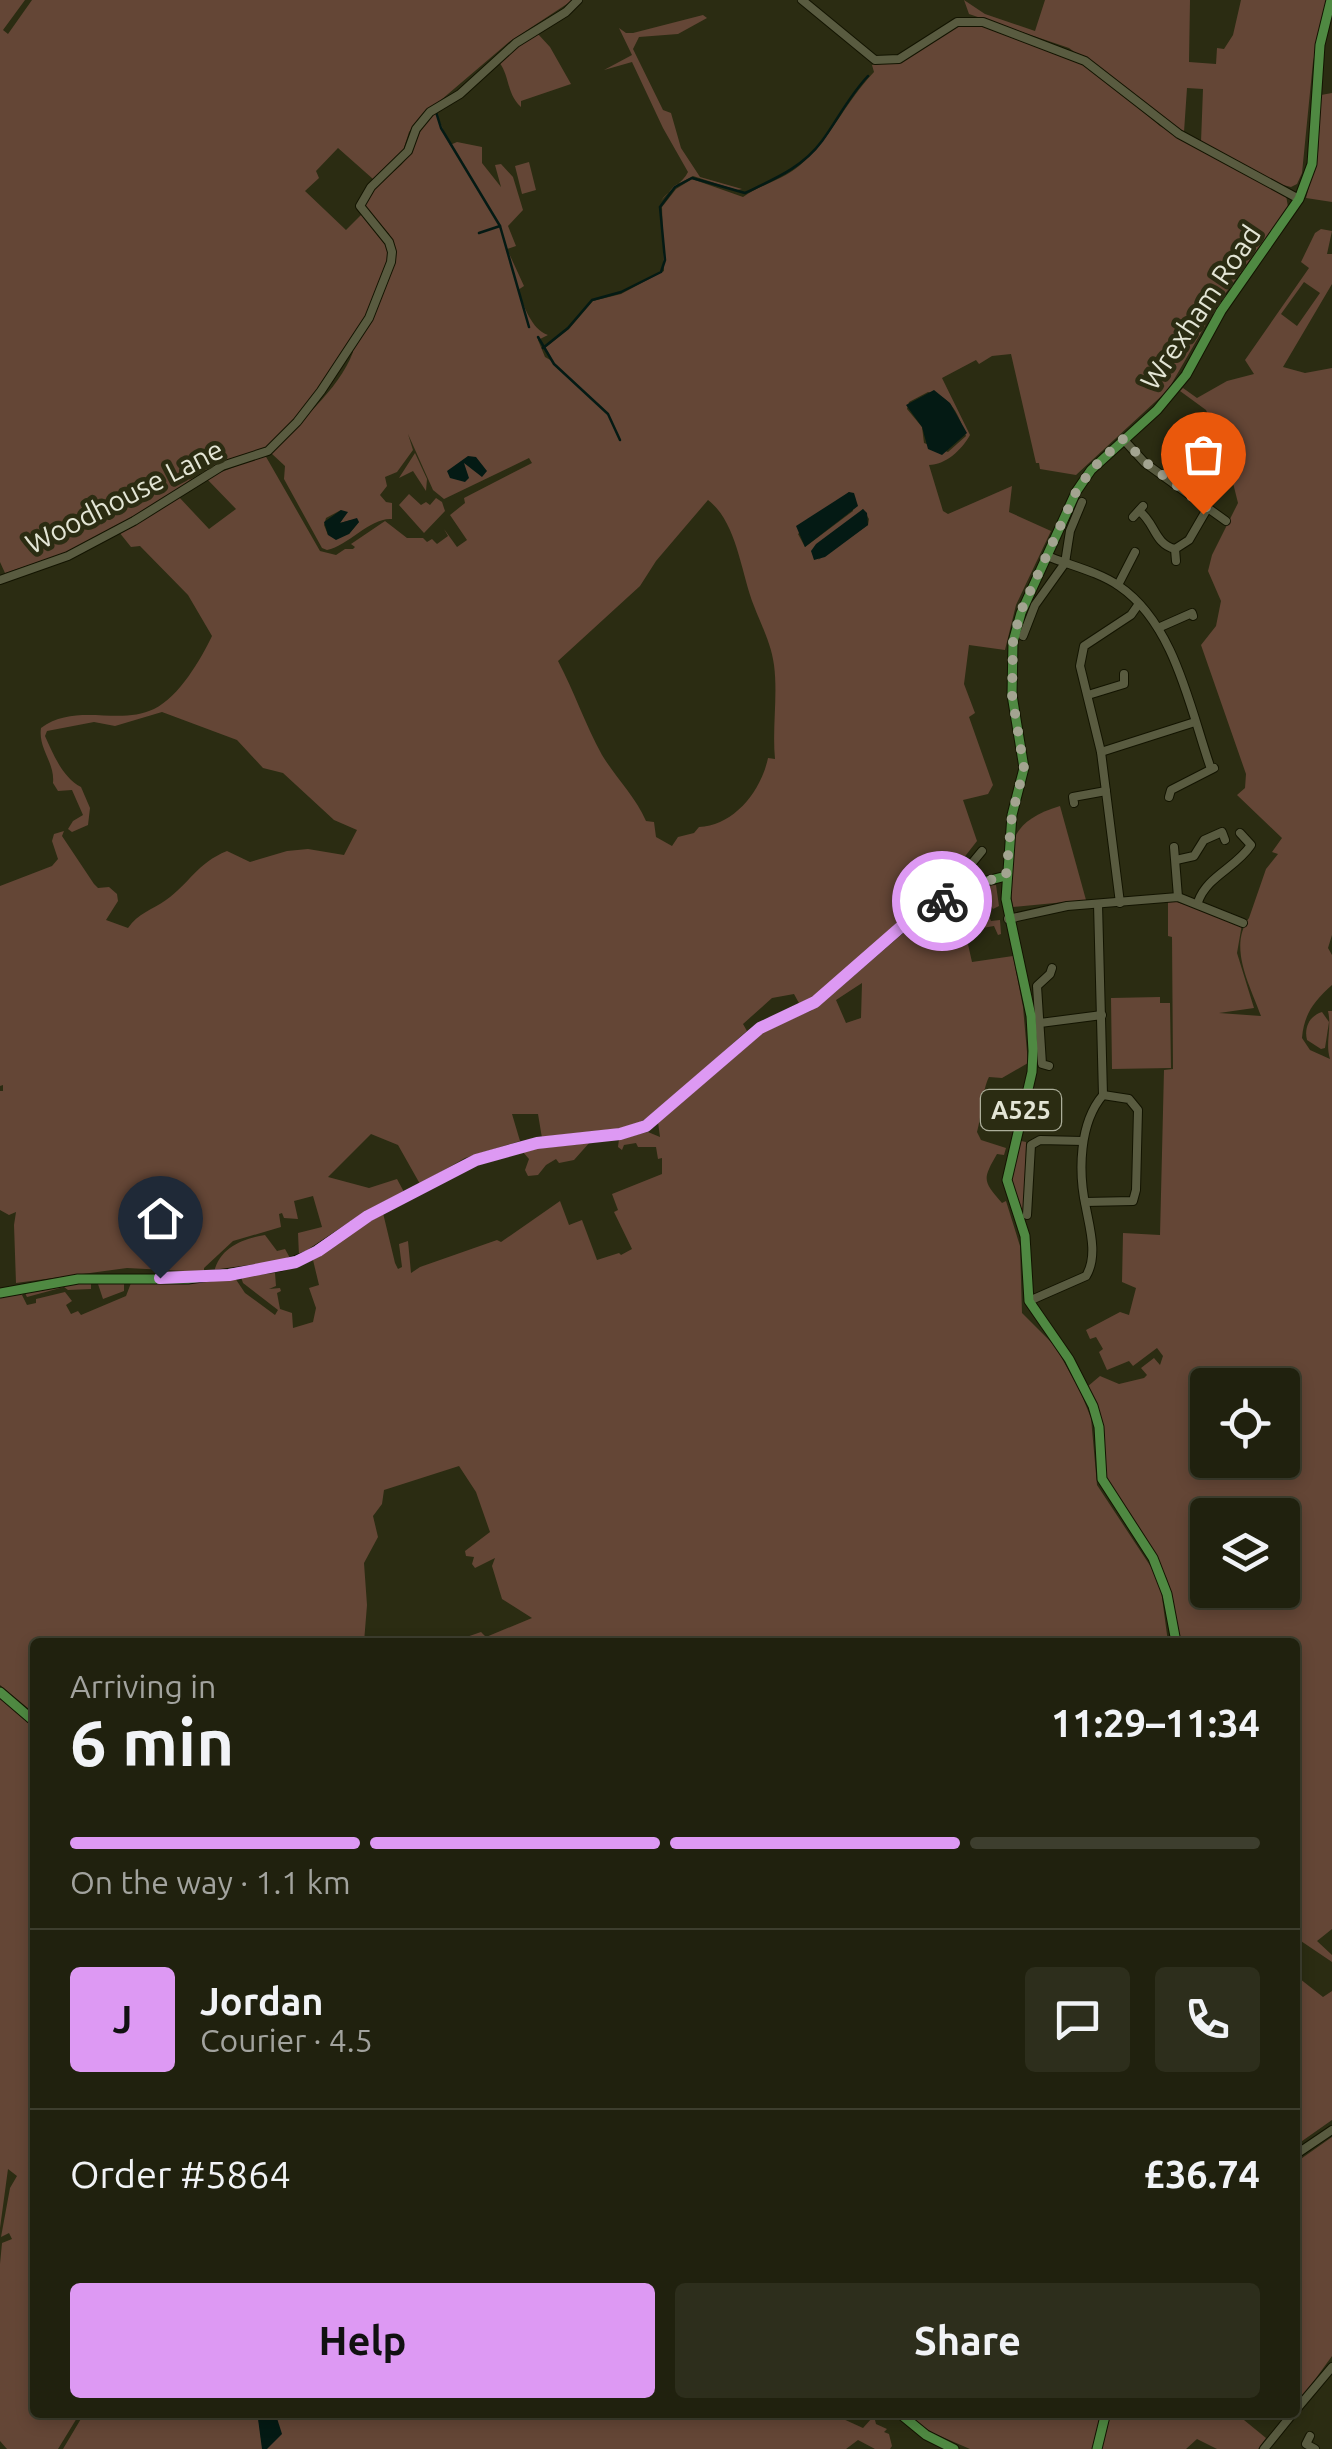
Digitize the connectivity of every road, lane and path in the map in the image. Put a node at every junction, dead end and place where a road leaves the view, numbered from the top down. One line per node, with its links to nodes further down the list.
1 (578, 0): 17 (street, Woodhouse Lane)
2 (802, 0): 4 (street)
3 (1331, 0): 4 (main road, A525)
4 (1299, 200): 5 (main road, Wrexham Road / A525)
5 (1123, 439): 7 (street); 13 (main road, Wrexham Road / A525)
6 (1210, 449): 7 (street)
7 (1174, 484): 9 (street)
8 (1082, 502): 16 (street)
9 (1207, 508): 11 (street); 12 (street)
10 (1138, 511): 12 (street)
11 (1226, 522)
12 (1175, 549): 15 (street)
13 (1047, 556): 16 (street); 35 (main road, Wrexham Road / A525)
14 (1135, 558): 18 (street)
15 (1176, 561)
16 (1065, 563): 18 (street); 22 (street)
17 (0, 580)
18 (1118, 585): 19 (street)
19 (1138, 605): 21 (street); 24 (street)
20 (1191, 613): 21 (street)
21 (1158, 628): 25 (street)
22 (1027, 633)
23 (1124, 674): 24 (street)
24 (1088, 695): 26 (street)
25 (1195, 722): 26 (street); 27 (street)
26 (1101, 752): 28 (street)
27 (1169, 791)
28 (1106, 792): 29 (street); 38 (street)
29 (1074, 803)
30 (1240, 832): 39 (street)
31 (1225, 840): 34 (street)
32 (1174, 848): 34 (street)
33 (982, 851): 36 (street)
34 (1176, 860): 37 (street)
35 (1006, 876): 36 (main road); 41 (main road, A525)
36 (975, 884): 51 (main road)
37 (1178, 897): 38 (street); 39 (street)
38 (1120, 902): 40 (street)
39 (1198, 902): 42 (street)
40 (1098, 904): 41 (street); 44 (street)
41 (1008, 918): 52 (main road, A525)
42 (1243, 924)
43 (1052, 968): 45 (street)
44 (1102, 1015): 45 (street); 47 (street)
45 (1040, 1023): 46 (street)
46 (1044, 1066)
47 (1102, 1095): 48 (street); 49 (street)
48 (1083, 1141): 49 (street); 50 (street)
49 (1084, 1202): 52 (street)
50 (1029, 1210)
51 (0, 1294)
52 (1029, 1301): 53 (main road)
53 (1175, 1638)
54 (0, 1692): 55 (main road)
55 (30, 1718)
56 (1332, 2130): 57 (street)
57 (1300, 2152)
58 (1332, 2367): 59 (street)
59 (1300, 2405)
60 (905, 2418): 63 (main road)
61 (1105, 2418): 64 (main road)
62 (1289, 2418): 65 (street)
63 (954, 2449)
64 (1097, 2449)
65 (1264, 2449)

